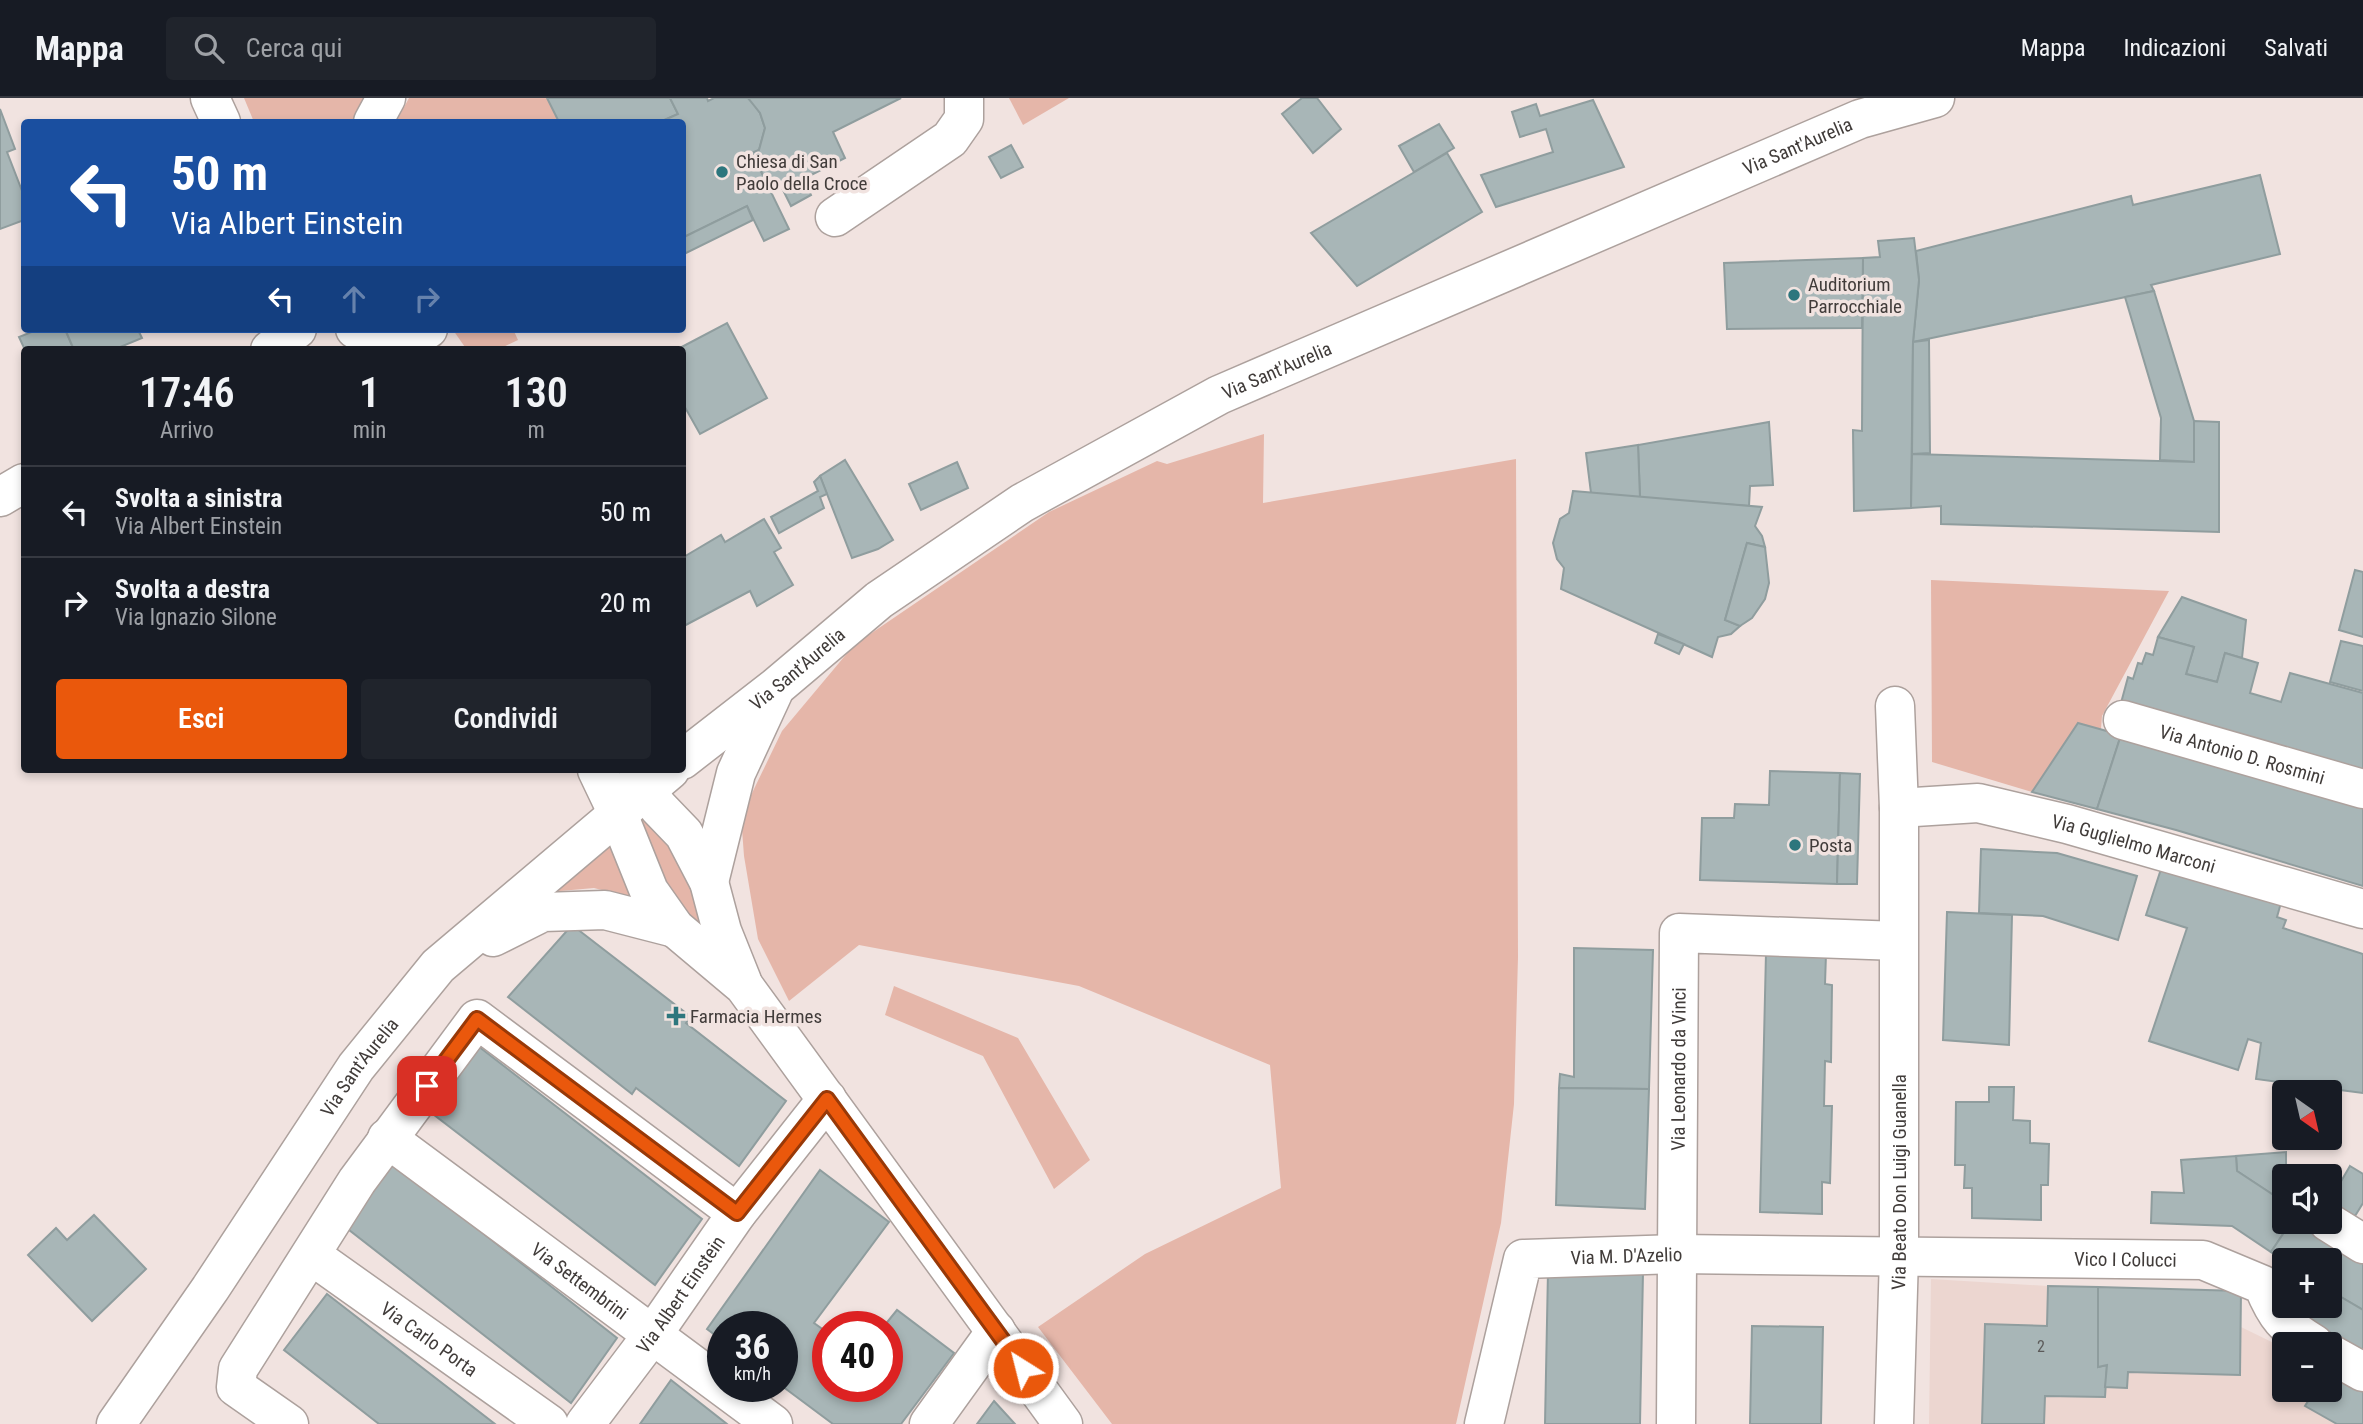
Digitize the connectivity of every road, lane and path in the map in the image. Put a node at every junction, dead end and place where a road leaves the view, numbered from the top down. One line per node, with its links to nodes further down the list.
1 (210, 98): 6 (street)
2 (386, 98): 7 (street)
3 (964, 98): 8 (street)
4 (1935, 98): 5 (street, Via Sant'Aurelia)
5 (1858, 109): 17 (street, Via Sant'Aurelia)
6 (220, 119)
7 (375, 119)
8 (835, 217)
9 (292, 333): 12 (street)
10 (363, 333): 13 (street)
11 (421, 333): 14 (street)
12 (275, 346)
13 (389, 346)
14 (400, 346)
15 (21, 485): 16 (street)
16 (0, 497)
17 (776, 687): 20 (street, Via Sant'Aurelia); 25 (street)
18 (1895, 706): 24 (street, Via Beato Don Luigi Guanella)
19 (2123, 720): 23 (street, Via Antonio D. Rosmini)
20 (686, 757)
21 (606, 773): 22 (street)
22 (643, 786): 25 (street); 27 (street); 29 (street, Via Sant'Aurelia)
23 (2363, 789)
24 (1899, 808): 26 (street, Via Guglielmo Marconi); 28 (street, Via Beato Don Luigi Guanella)
25 (709, 883): 30 (street)
26 (2363, 909)
27 (675, 928): 29 (street); 30 (street)
28 (1898, 940): 36 (street, Via Leonardo da Vinci); 38 (street, Via Beato Don Luigi Guanella)
29 (438, 966): 46 (street, Via Sant'Aurelia)
30 (744, 986): 31 (street)
31 (827, 1099): 33 (street, Via Albert Einstein); 39 (street)
32 (387, 1138): 33 (street); 37 (street); 41 (street, Via Settembrini)
33 (737, 1213): 41 (street, Via Albert Einstein)
34 (2342, 1231): 35 (street)
35 (2363, 1244)
36 (1677, 1254): 38 (street, Via M. D'Azelio); 45 (street, Via M. D'Azelio); 52 (street, Via Leonardo da Vinci)
37 (311, 1255): 47 (street); 48 (street, Via Carlo Porta)
38 (1899, 1256): 40 (street, Vico I Colucci); 53 (street, Via Beato Don Luigi Guanella)
39 (996, 1331): 50 (street); 51 (street)
40 (2293, 1332)
41 (653, 1334): 44 (street, Via Settembrini); 49 (street, Via Albert Einstein)
42 (2342, 1360): 43 (street)
43 (2363, 1372)
44 (766, 1422)
45 (1484, 1423)
46 (116, 1424)
47 (289, 1424)
48 (549, 1424)
49 (585, 1424)
50 (929, 1424)
51 (1063, 1424)
52 (1676, 1424)
53 (1894, 1424)

